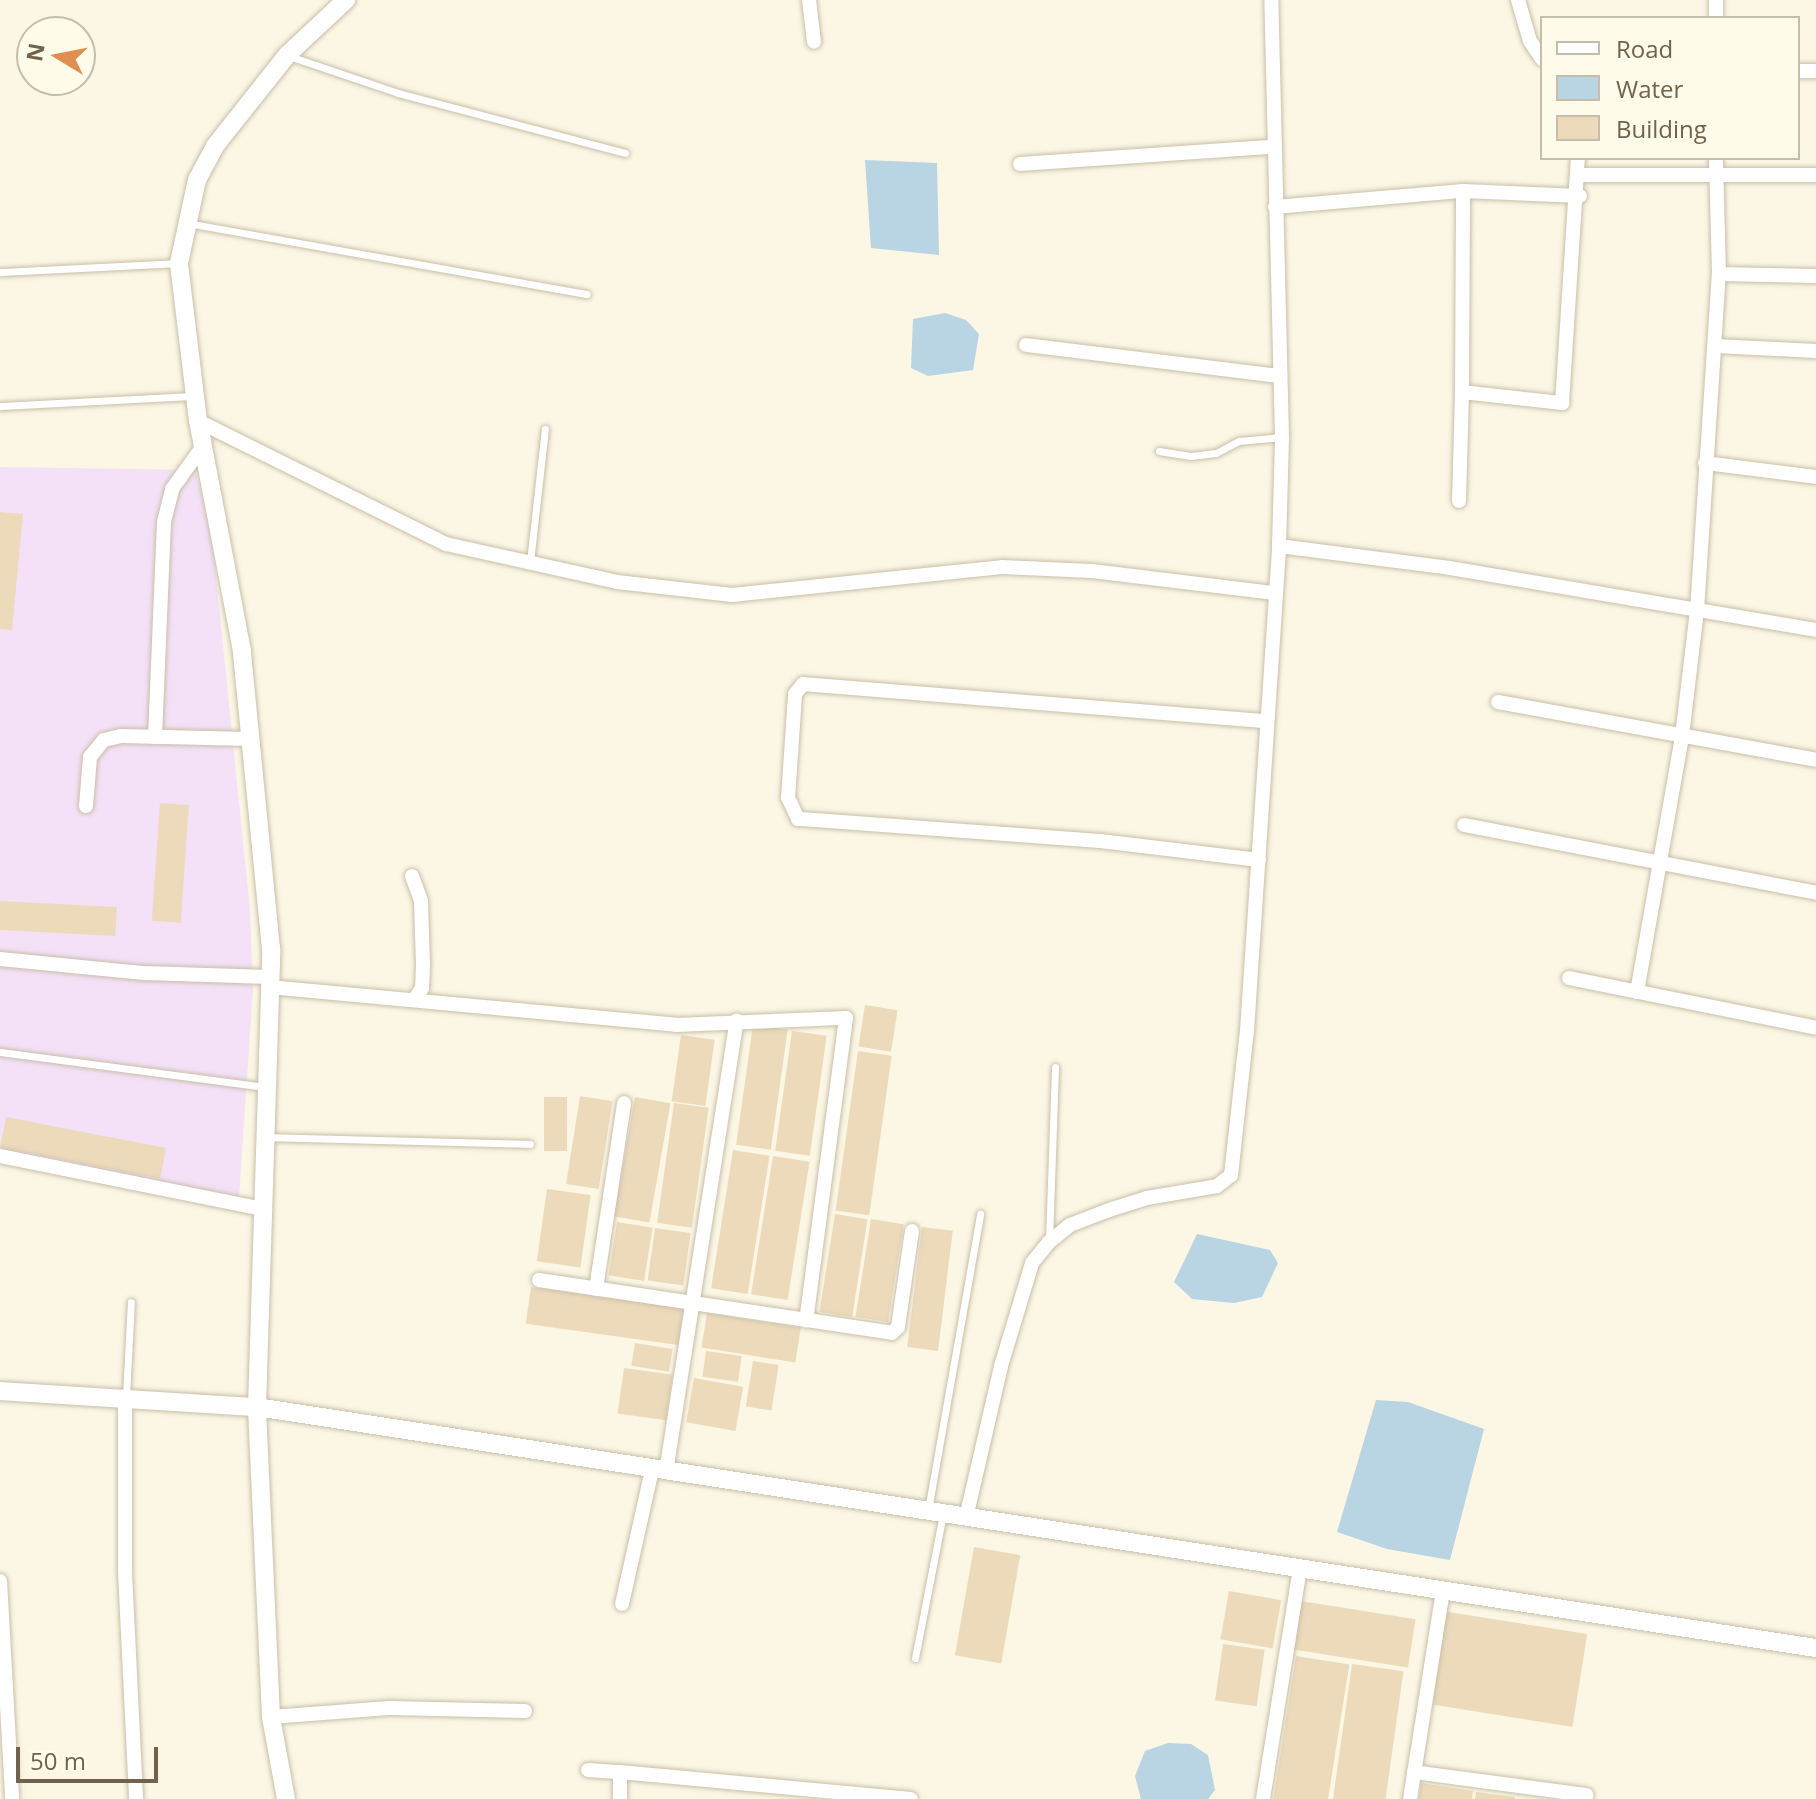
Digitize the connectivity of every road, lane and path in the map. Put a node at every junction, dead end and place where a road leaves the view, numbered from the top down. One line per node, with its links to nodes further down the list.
1 (346, 0): 6 (street)
2 (809, 0): 5 (street)
3 (1271, 0): 8 (street)
4 (1518, 0): 7 (street)
5 (814, 42)
6 (287, 55): 9 (lane); 19 (street)
7 (1540, 56)
8 (1272, 147): 12 (street); 18 (street)
9 (625, 153)
10 (1578, 160): 14 (street)
11 (1716, 160): 13 (street)
12 (1020, 164)
13 (1716, 174): 14 (street); 15 (street); 22 (street)
14 (1580, 175): 17 (street)
15 (1816, 175)
16 (1463, 191): 17 (street); 18 (street); 29 (street)
17 (1580, 196): 29 (street)
18 (1275, 207): 28 (street)
19 (185, 222): 20 (street); 24 (lane)
20 (179, 263): 21 (lane); 30 (street)
21 (0, 272)
22 (1719, 274): 23 (street); 26 (street)
23 (1816, 276)
24 (587, 294)
25 (1026, 345): 28 (street)
26 (1715, 346): 27 (street); 37 (street)
27 (1816, 351)
28 (1280, 376): 34 (street)
29 (1462, 392): 39 (street)
30 (195, 396): 31 (lane); 32 (street)
31 (0, 406)
32 (198, 421): 35 (street); 41 (street)
33 (545, 429): 41 (lane)
34 (1282, 437): 36 (lane); 40 (street)
35 (203, 446): 48 (street); 49 (street)
36 (1159, 451)
37 (1705, 463): 38 (street); 43 (street)
38 (1816, 477)
39 (1459, 501)
40 (1279, 546): 42 (street); 43 (street)
41 (529, 565): 42 (street)
42 (1273, 593): 46 (street)
43 (1697, 611): 44 (street); 47 (street)
44 (1816, 630)
45 (1498, 702): 47 (street)
46 (1266, 721): 53 (street); 53 (street)
47 (1682, 736): 50 (street); 54 (street)
48 (155, 737): 49 (street); 51 (street)
49 (250, 739): 59 (street)
50 (1816, 760)
51 (86, 806)
52 (1464, 825): 54 (street)
53 (1259, 860): 74 (street)
54 (1662, 863): 56 (street); 60 (street)
55 (412, 876): 61 (street)
56 (1816, 893)
57 (0, 959): 59 (street)
58 (1569, 978): 60 (street)
59 (270, 982): 61 (street); 66 (street)
60 (1637, 992): 63 (street)
61 (414, 1000): 62 (street)
62 (737, 1021): 78 (street); 79 (street)
63 (1816, 1028)
64 (0, 1052): 66 (lane)
65 (1055, 1067): 74 (lane)
66 (266, 1087): 68 (street)
67 (624, 1103): 76 (street)
68 (265, 1137): 69 (lane); 71 (street)
69 (530, 1144)
70 (0, 1156): 71 (street)
71 (263, 1209): 82 (street)
72 (980, 1214): 84 (lane)
73 (912, 1231): 79 (street)
74 (1049, 1242): 85 (street)
75 (539, 1280): 76 (street)
76 (596, 1289): 78 (street)
77 (131, 1302): 81 (lane)
78 (693, 1303): 79 (street); 83 (street)
79 (806, 1320)
80 (1, 1396): 81 (street)
81 (125, 1402): 82 (street); 103 (street)
82 (257, 1407): 83 (street); 94 (street)
83 (659, 1471): 84 (street); 89 (street)
84 (935, 1513): 85 (street); 92 (lane)
85 (966, 1518): 86 (street)
86 (1300, 1569): 88 (street); 107 (street)
87 (0, 1581): 91 (street)
88 (1443, 1590): 90 (street); 98 (street)
89 (622, 1604)
90 (1816, 1648)
91 (2, 1650): 95 (street)
92 (915, 1658)
93 (525, 1711): 94 (street)
94 (271, 1717): 104 (street)
95 (4, 1759): 102 (street)
96 (588, 1770): 97 (street)
97 (620, 1772): 99 (street); 105 (street)
98 (1414, 1772): 100 (street); 108 (street)
99 (768, 1792): 106 (street)
100 (1554, 1795): 101 (street)
101 (1586, 1795)
102 (12, 1799)
103 (136, 1799)
104 (286, 1799)
105 (620, 1799)
106 (911, 1799)
107 (1263, 1799)
108 (1410, 1799)

